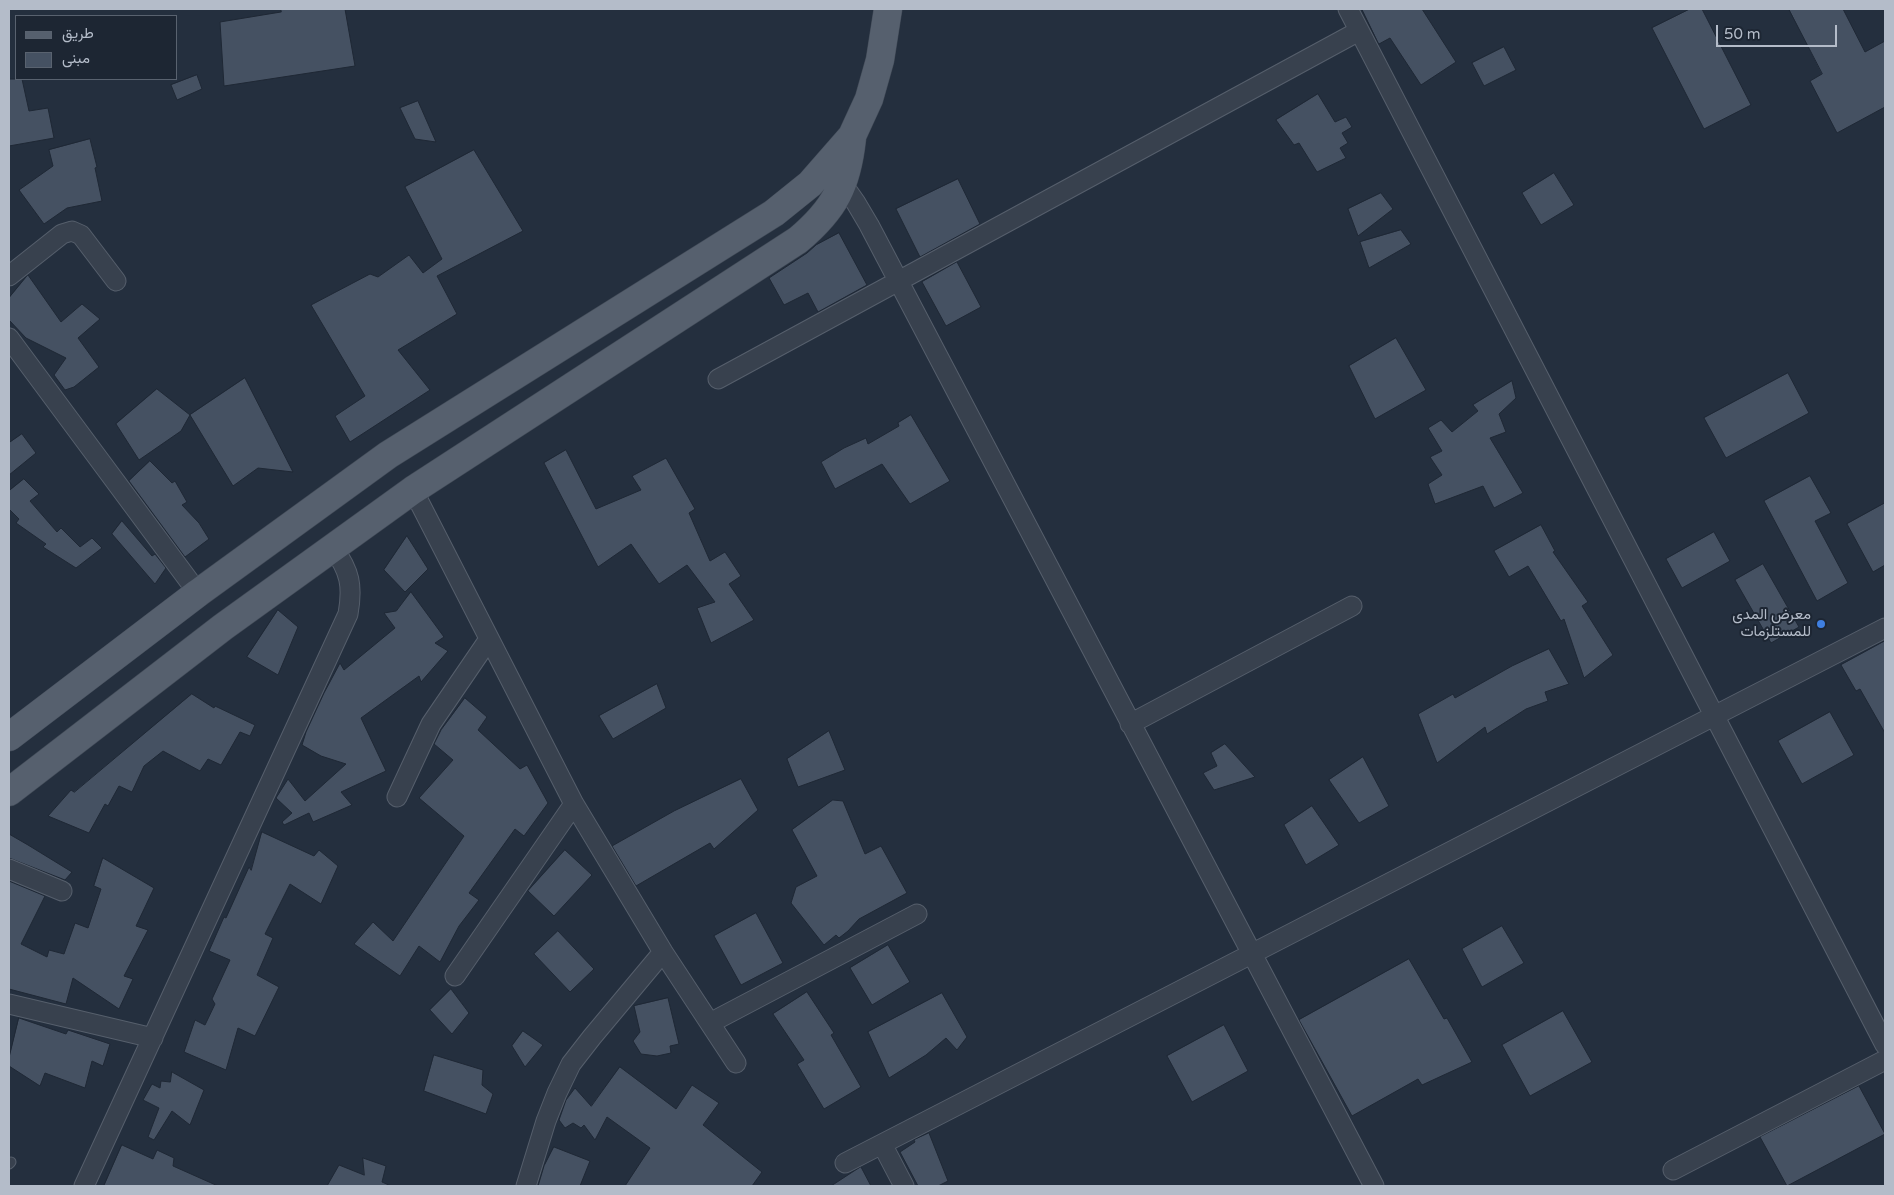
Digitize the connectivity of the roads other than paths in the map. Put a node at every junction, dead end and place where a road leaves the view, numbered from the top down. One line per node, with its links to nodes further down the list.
1 (888, 9): 4 (main road)
2 (1348, 9): 3 (street)
3 (1359, 31): 7 (street); 16 (street)
4 (836, 175): 7 (street); 10 (main road); 12 (main road)
5 (12, 266): 6 (street)
6 (116, 281)
7 (898, 282): 9 (street); 17 (street)
8 (9, 338): 12 (street)
9 (718, 379)
10 (413, 490): 11 (main road); 15 (street)
11 (333, 548): 19 (main road); 30 (street)
12 (198, 593): 18 (main road)
13 (1352, 606): 17 (street)
14 (1885, 628): 16 (street)
15 (489, 639): 20 (street); 21 (street)
16 (1714, 716): 26 (street); 31 (street)
17 (1130, 724): 26 (street)
18 (9, 737)
19 (9, 792)
20 (397, 797)
21 (574, 804): 25 (street); 27 (street)
22 (9, 869): 23 (street)
23 (62, 892)
24 (917, 914): 29 (street)
25 (663, 952): 29 (street); 38 (street)
26 (1251, 954): 34 (street); 40 (street)
27 (454, 976)
28 (9, 1004): 30 (street)
29 (710, 1023): 33 (street)
30 (152, 1038): 37 (street)
31 (1885, 1044)
32 (1885, 1060): 36 (street)
33 (736, 1063)
34 (882, 1144): 35 (street); 39 (street)
35 (845, 1163)
36 (1673, 1170)
37 (84, 1186)
38 (526, 1186)
39 (904, 1186)
40 (1374, 1186)

